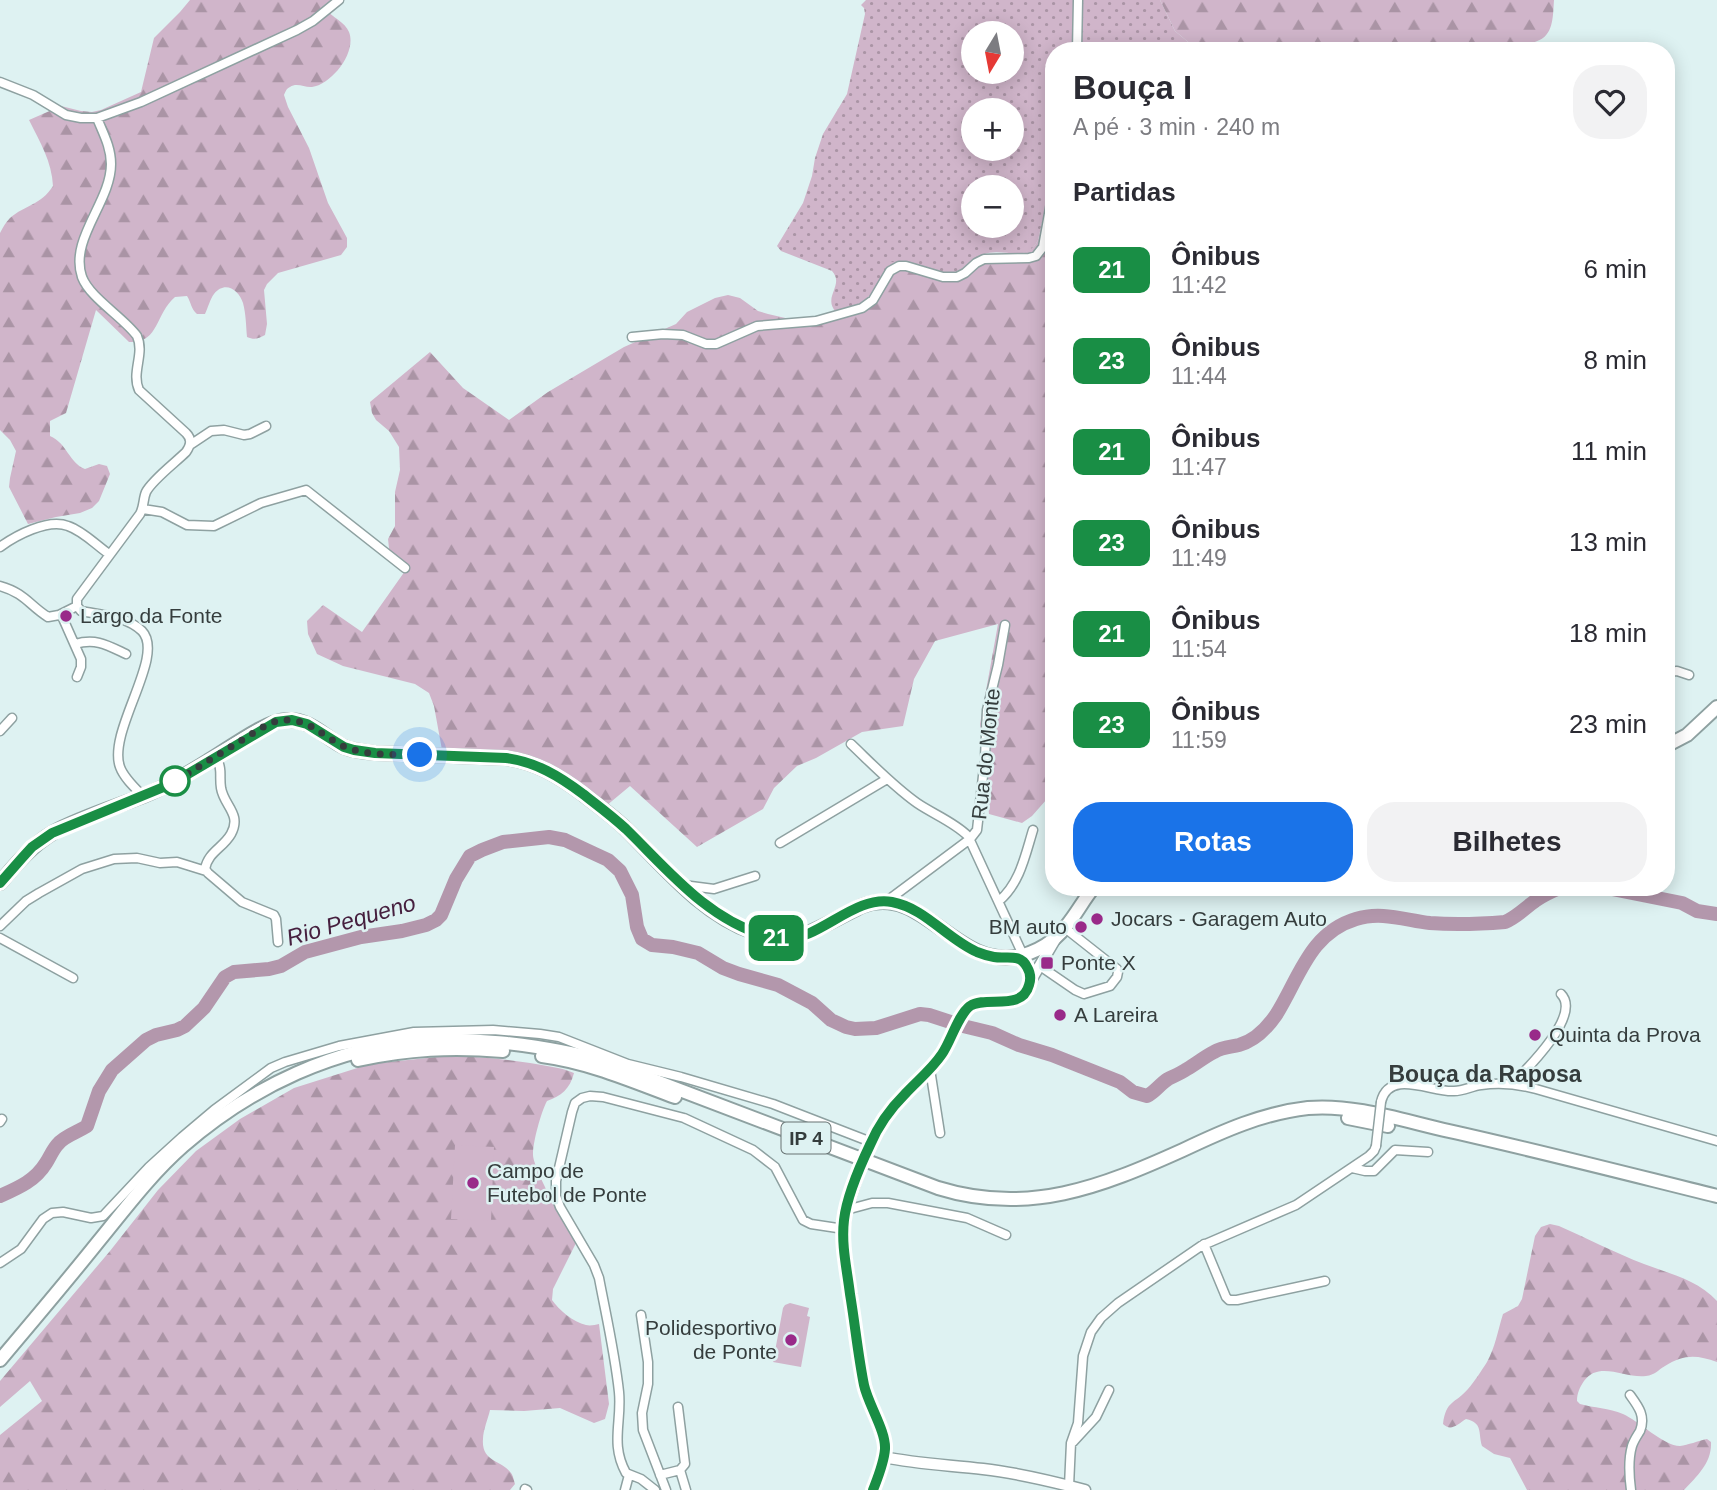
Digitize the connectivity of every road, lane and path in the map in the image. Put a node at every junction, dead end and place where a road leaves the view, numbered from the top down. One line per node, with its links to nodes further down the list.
1 (339, 0): 5 (street)
2 (1078, 0): 3 (street)
3 (1077, 42)
4 (0, 82): 5 (street)
5 (97, 118): 9 (street)
6 (1045, 236): 7 (street)
7 (632, 337)
8 (266, 426): 9 (street)
9 (190, 445): 10 (street)
10 (143, 509): 12 (street); 13 (street)
11 (0, 547): 12 (street)
12 (110, 554): 15 (street)
13 (405, 568)
14 (0, 586): 16 (street)
15 (77, 606): 16 (street); 30 (street)
16 (61, 614): 18 (street)
17 (1005, 625): 32 (street, Rua do Monte)
18 (75, 644): 19 (street); 22 (street)
19 (126, 654)
20 (1675, 671): 21 (street)
21 (1689, 675)
22 (77, 677)
23 (1717, 707): 26 (main road)
24 (12, 718): 25 (street)
25 (0, 731)
26 (1675, 741)
27 (851, 744): 29 (street)
28 (216, 756): 30 (main road); 34 (street); 37 (main road)
29 (887, 779): 32 (street); 33 (street)
30 (143, 796): 36 (main road)
31 (1033, 830): 40 (street)
32 (970, 839): 39 (street); 40 (street)
33 (780, 842)
34 (206, 871): 41 (street); 44 (street)
35 (755, 876): 37 (street)
36 (0, 883)
37 (682, 885): 39 (main road)
38 (1087, 896): 42 (main road)
39 (887, 901): 45 (main road)
40 (999, 901): 45 (street)
41 (0, 926)
42 (1062, 931): 45 (main road); 46 (street); 46 (street)
43 (0, 938): 47 (street)
44 (278, 942)
45 (1027, 954): 46 (street); 46 (street)
46 (1034, 974): 49 (street)
47 (73, 978)
48 (1561, 994): 50 (street)
49 (930, 1069): 51 (street); 52 (street)
50 (1512, 1084): 53 (street); 56 (street, bridge)
51 (940, 1133)
52 (871, 1142): 55 (street); 64 (street)
53 (1717, 1142)
54 (1428, 1152): 56 (street)
55 (864, 1159)
56 (1352, 1168): 63 (street)
57 (857, 1177): 60 (street)
58 (1717, 1196): 67 (main road, IP 4)
59 (1717, 1204): 68 (main road, IP 4)
60 (846, 1210): 61 (street); 62 (street)
61 (844, 1229): 73 (street); 75 (street)
62 (1006, 1235)
63 (1204, 1244): 65 (street); 72 (street)
64 (0, 1263)
65 (1325, 1281)
66 (641, 1315): 76 (street)
67 (0, 1360)
68 (0, 1371)
69 (1109, 1390): 72 (street)
70 (1630, 1395): 86 (street)
71 (678, 1407): 74 (street)
72 (1071, 1443): 78 (street)
73 (884, 1457): 77 (street); 83 (street)
74 (680, 1470): 76 (street); 82 (street)
75 (629, 1475): 79 (street); 80 (street)
76 (660, 1475): 81 (street)
77 (1042, 1479): 78 (street); 84 (street)
78 (1062, 1486): 85 (street)
79 (625, 1490)
80 (655, 1490)
81 (666, 1490)
82 (687, 1490)
83 (873, 1490)
84 (1047, 1490)
85 (1085, 1490)
86 (1631, 1490)

